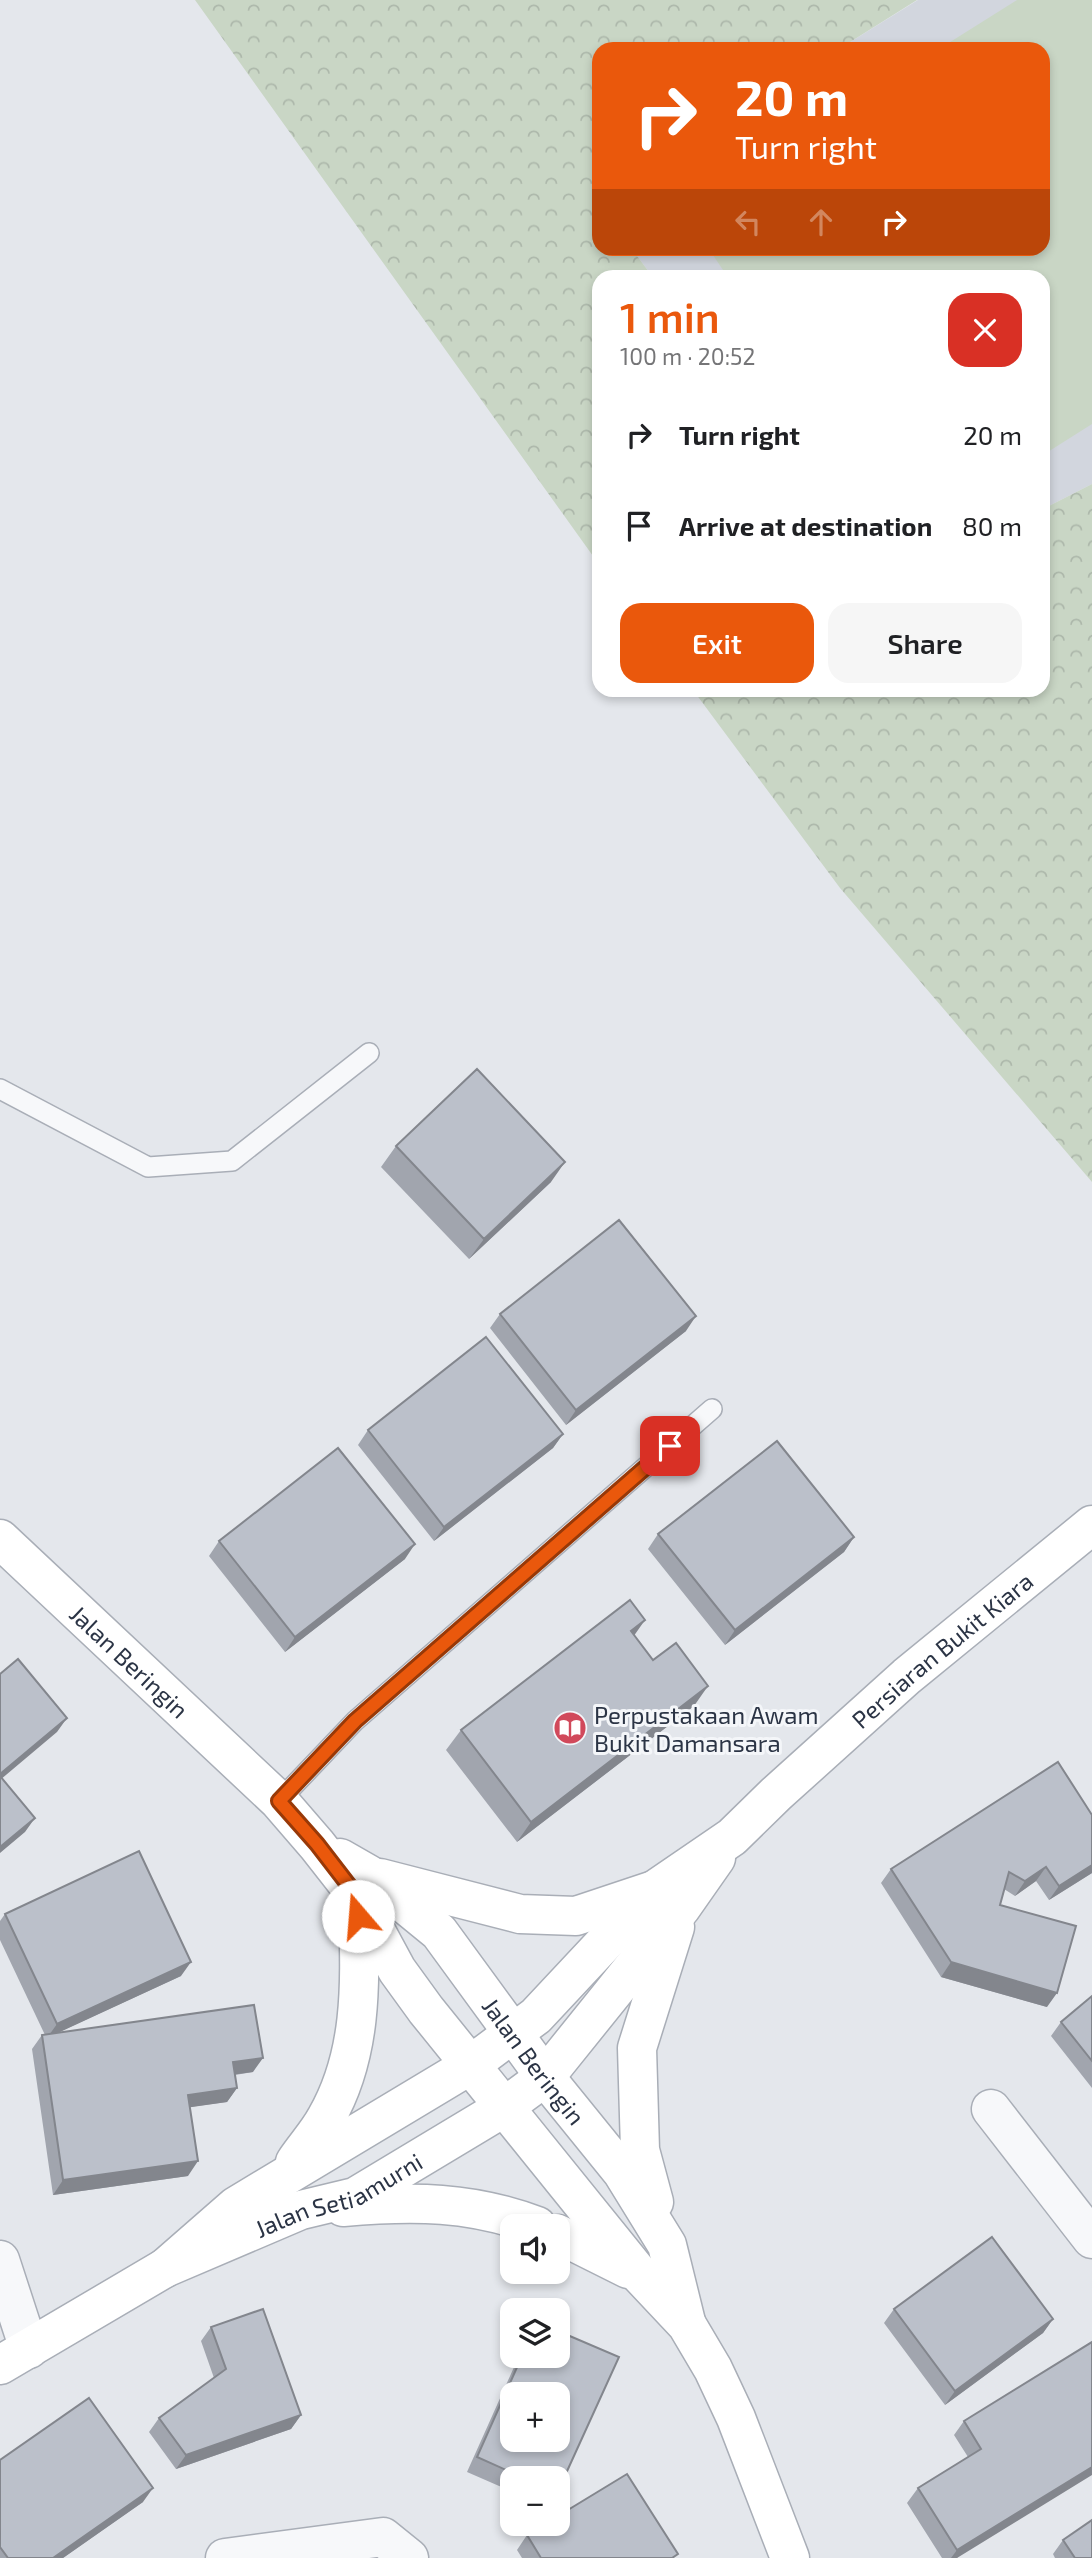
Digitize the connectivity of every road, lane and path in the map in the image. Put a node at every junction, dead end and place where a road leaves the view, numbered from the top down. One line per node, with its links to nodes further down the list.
1 (369, 1053): 2 (lane)
2 (0, 1089)
3 (712, 1409): 6 (lane)
4 (1092, 1525): 8 (street, Persiaran Bukit Kiara)
5 (0, 1539): 6 (street, Jalan Beringin)
6 (279, 1801): 7 (street, Jalan Beringin)
7 (363, 1885): 8 (street); 9 (street, Jalan Beringin); 10 (street, Jalan Beringin); 14 (street)
8 (667, 1900): 9 (street, Persiaran Bukit Kiara); 11 (street, Persiaran Bukit Kiara); 19 (street)
9 (513, 2034): 10 (street, Jalan Setiamurni); 11 (street, Jalan Beringin)
10 (469, 2066): 12 (street, Jalan Beringin); 14 (street, Jalan Setiamurni)
11 (545, 2077): 12 (street, Jalan Setiamurni); 19 (street, Jalan Beringin)
12 (503, 2108): 15 (street, Jalan Setiamurni); 22 (street, Jalan Beringin)
13 (992, 2109): 17 (street)
14 (285, 2175): 21 (street, Jalan Setiamurni)
15 (301, 2210): 16 (street); 21 (street, Jalan Setiamurni)
16 (506, 2214)
17 (1092, 2239)
18 (570, 2240): 22 (street)
19 (667, 2245): 23 (street, Jalan Beringin)
20 (0, 2260): 24 (street)
21 (165, 2268): 24 (street, Jalan Setiamurni)
22 (639, 2275): 23 (street, Jalan Beringin)
23 (687, 2325): 27 (street, Jalan Beringin)
24 (15, 2357)
25 (225, 2558): 26 (street)
26 (409, 2558)
27 (790, 2558)

